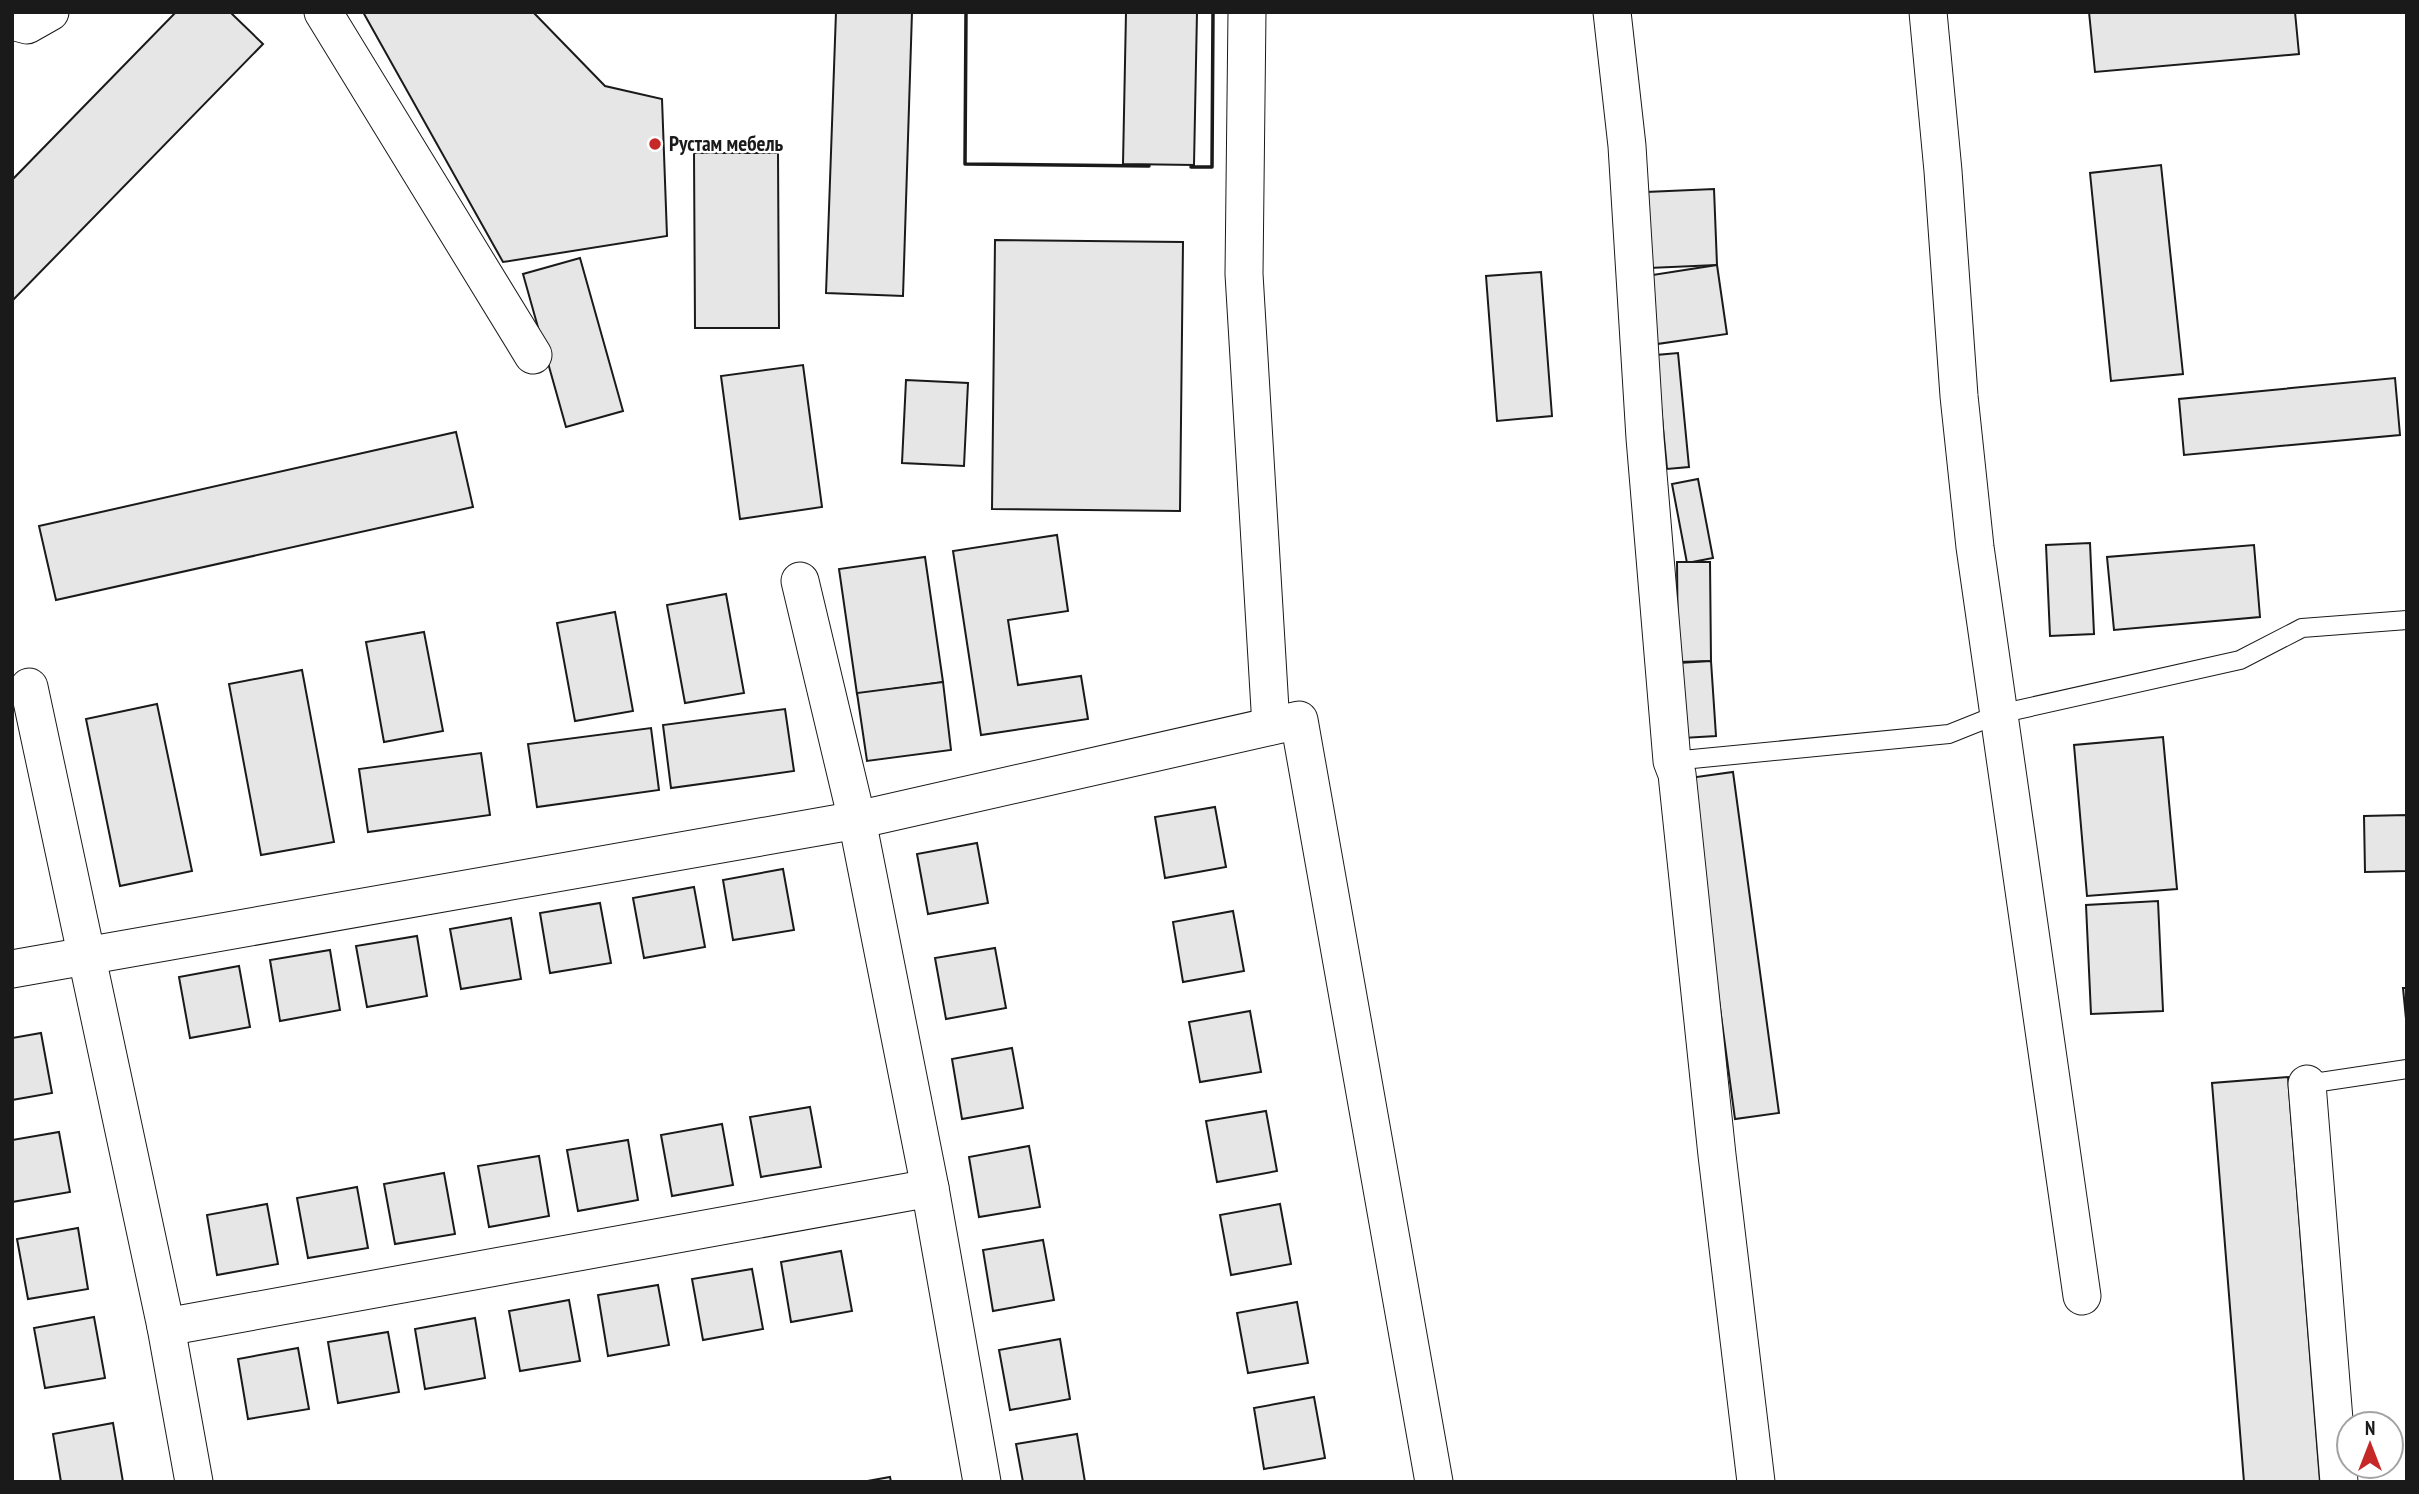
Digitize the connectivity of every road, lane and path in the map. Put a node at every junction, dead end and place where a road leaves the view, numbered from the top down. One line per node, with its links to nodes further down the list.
1 (50, 12): 6 (street)
2 (323, 12): 7 (street)
3 (1247, 12): 12 (street)
4 (1612, 12): 13 (street)
5 (1927, 12): 11 (street)
6 (12, 21)
7 (533, 355)
8 (800, 581): 14 (street)
9 (2407, 620): 11 (lane)
10 (29, 687): 15 (street)
11 (1999, 714): 13 (lane); 20 (street)
12 (1270, 726): 14 (street); 24 (street)
13 (1672, 761): 25 (street)
14 (857, 820): 15 (street); 19 (street)
15 (88, 957): 16 (street); 21 (street)
16 (12, 969)
17 (2407, 1069): 18 (lane)
18 (2308, 1084): 26 (street)
19 (930, 1188): 21 (street); 23 (street)
20 (2082, 1296)
21 (166, 1327): 22 (street)
22 (194, 1482)
23 (982, 1482)
24 (1434, 1482)
25 (1756, 1482)
26 (2339, 1482)

